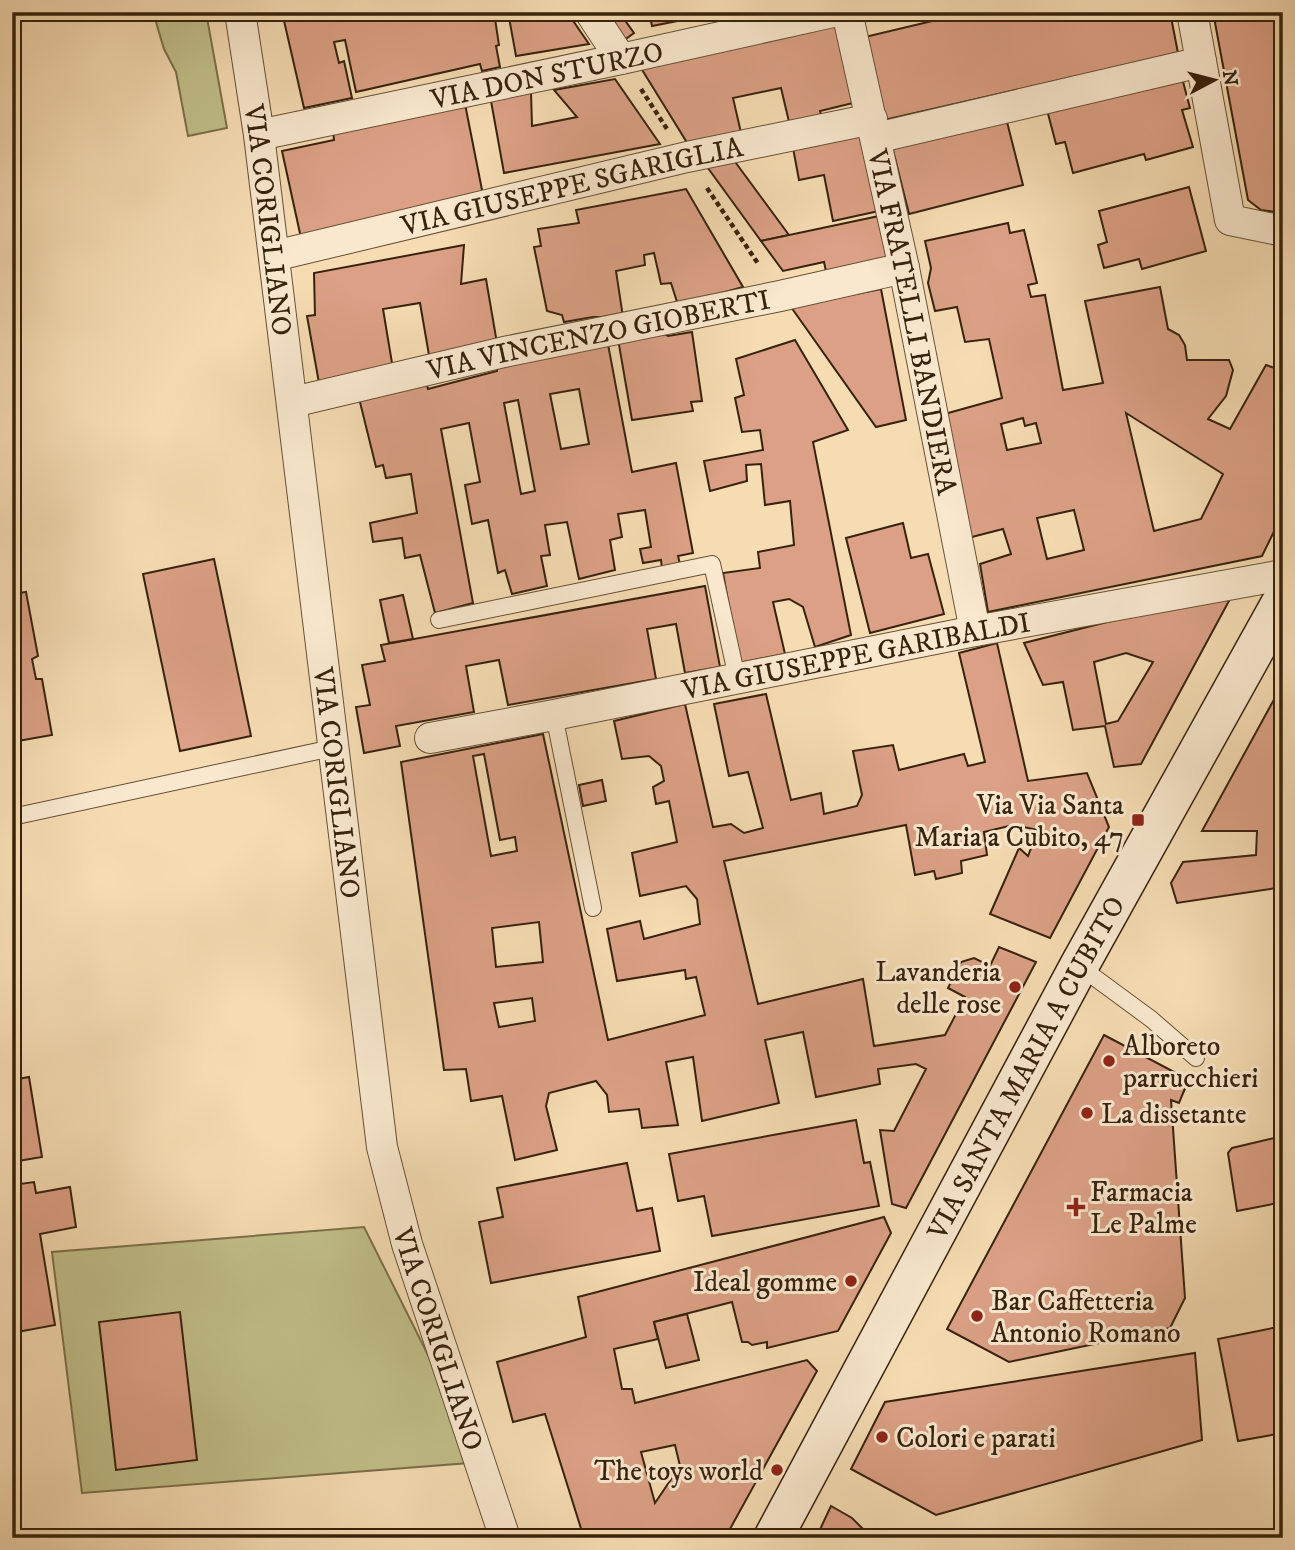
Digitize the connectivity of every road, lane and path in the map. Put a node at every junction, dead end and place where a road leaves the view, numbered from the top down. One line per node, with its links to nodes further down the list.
1 (240, 12): 9 (street, VIA CORIGLIANO)
2 (590, 12): 6 (street)
3 (833, 12): 6 (street, VIA DON STURZO)
4 (847, 12): 8 (street, VIA FRATELLI BANDIERA)
5 (1192, 12): 7 (street)
6 (621, 59): 9 (street, VIA DON STURZO)
7 (1201, 62): 8 (street, VIA GIUSEPPE SGARIGLIA); 10 (street)
8 (874, 128): 11 (street, VIA GIUSEPPE SGARIGLIA); 12 (street, VIA FRATELLI BANDIERA)
9 (259, 135): 11 (street, VIA CORIGLIANO)
10 (1283, 230)
11 (274, 256): 13 (street, VIA CORIGLIANO)
12 (904, 268): 13 (street, VIA VINCENZO GIOBERTI); 17 (street, VIA FRATELLI BANDIERA)
13 (292, 402): 21 (street, VIA CORIGLIANO)
14 (1283, 575): 17 (street, VIA GIUSEPPE GARIBALDI)
15 (1283, 599): 24 (main road, VIA SANTA MARIA A CUBITO)
16 (439, 620): 18 (lane)
17 (975, 631): 18 (street, VIA GIUSEPPE GARIBALDI)
18 (737, 678): 19 (street, VIA GIUSEPPE GARIBALDI)
19 (554, 715): 20 (street, VIA GIUSEPPE GARIBALDI); 23 (lane)
20 (430, 738)
21 (332, 748): 22 (lane); 26 (street, VIA CORIGLIANO)
22 (12, 817)
23 (593, 908)
24 (1079, 966): 25 (lane); 27 (main road, VIA SANTA MARIA A CUBITO)
25 (1196, 1058)
26 (505, 1538)
27 (773, 1538)

